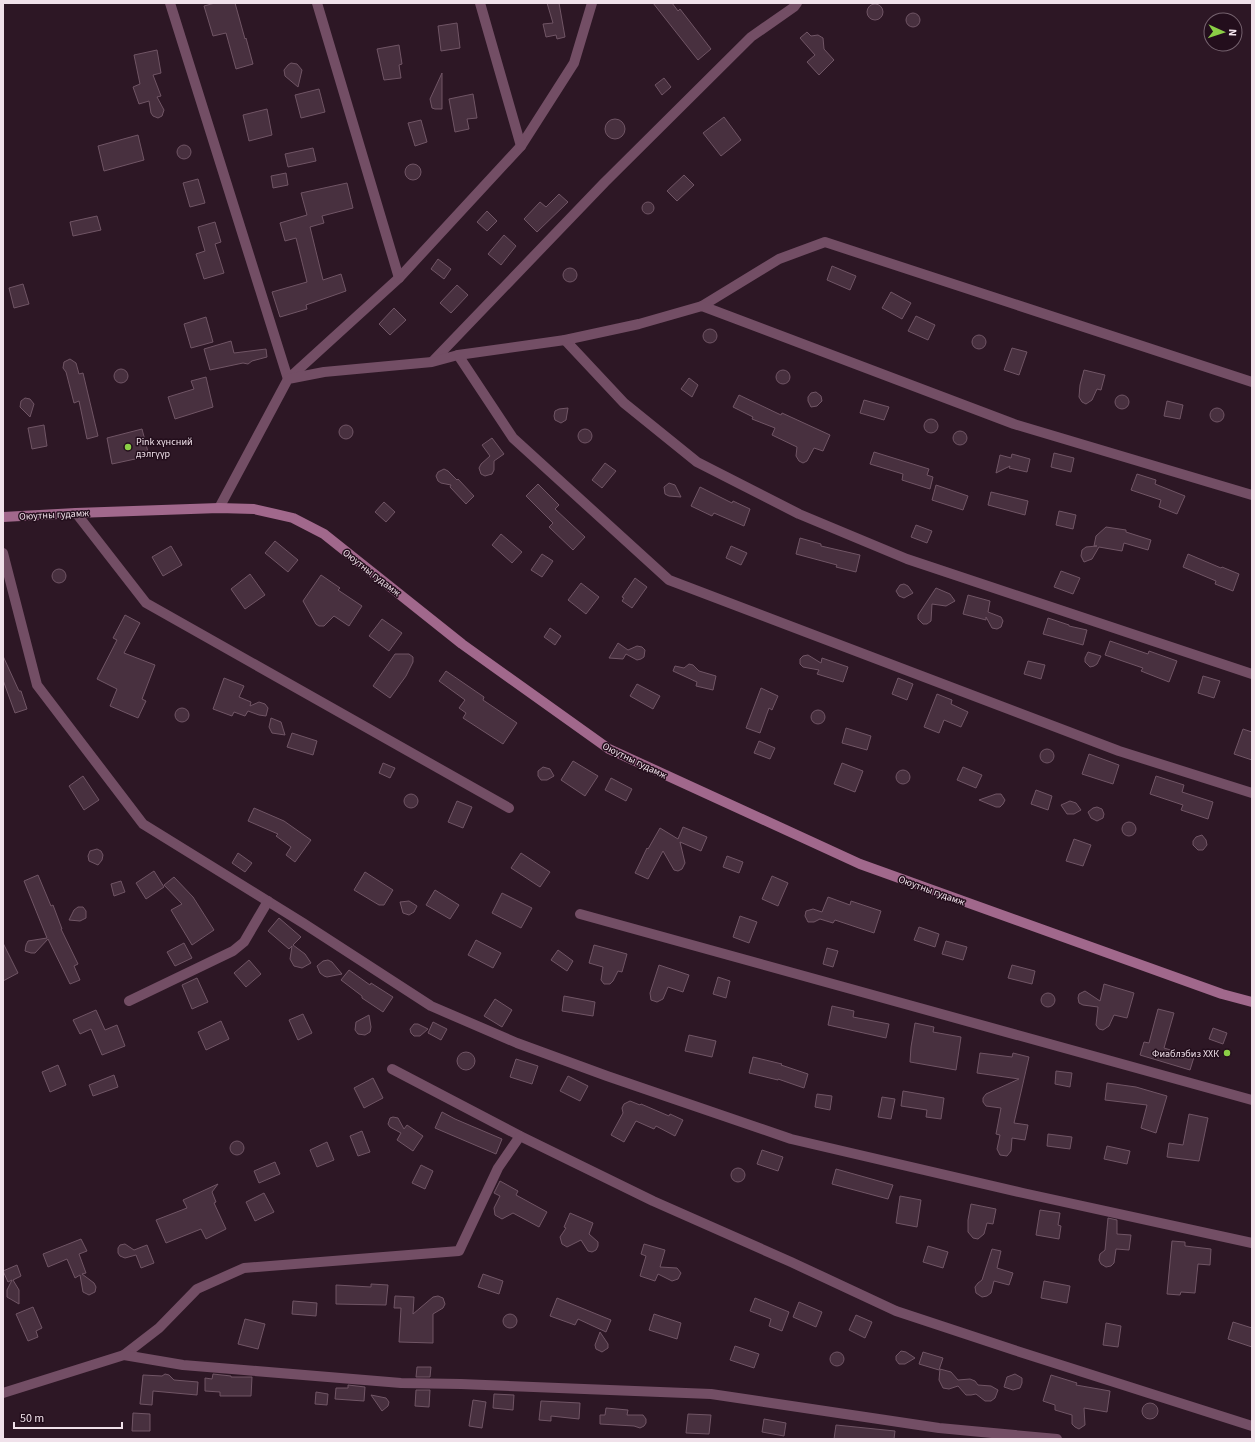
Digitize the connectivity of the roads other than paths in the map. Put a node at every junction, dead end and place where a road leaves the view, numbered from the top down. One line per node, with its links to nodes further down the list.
1 (170, 3): 12 (street)
2 (317, 3): 7 (street)
3 (480, 3): 6 (street)
4 (592, 3): 6 (street)
5 (797, 3): 11 (street)
6 (521, 146): 7 (street)
7 (400, 278): 12 (street)
8 (702, 306): 9 (street); 13 (street); 14 (street)
9 (565, 340): 10 (street); 19 (street)
10 (458, 355): 11 (street); 20 (street)
11 (432, 362): 12 (street)
12 (288, 379): 15 (street)
13 (1252, 382)
14 (1252, 495)
15 (219, 508): 16 (street, Оюутны гудамж); 25 (street, Оюутны гудамж)
16 (76, 513): 17 (street, Оюутны гудамж); 21 (street)
17 (3, 517)
18 (3, 553): 22 (street)
19 (1252, 674)
20 (1252, 793)
21 (509, 808)
22 (268, 901): 24 (street); 29 (street)
23 (580, 914): 27 (street)
24 (129, 1001)
25 (1252, 1002)
26 (392, 1069): 28 (street)
27 (1252, 1100)
28 (520, 1136): 30 (street); 32 (street)
29 (1252, 1243)
30 (124, 1355): 31 (street); 33 (street)
31 (3, 1393)
32 (1252, 1426)
33 (1057, 1439)

